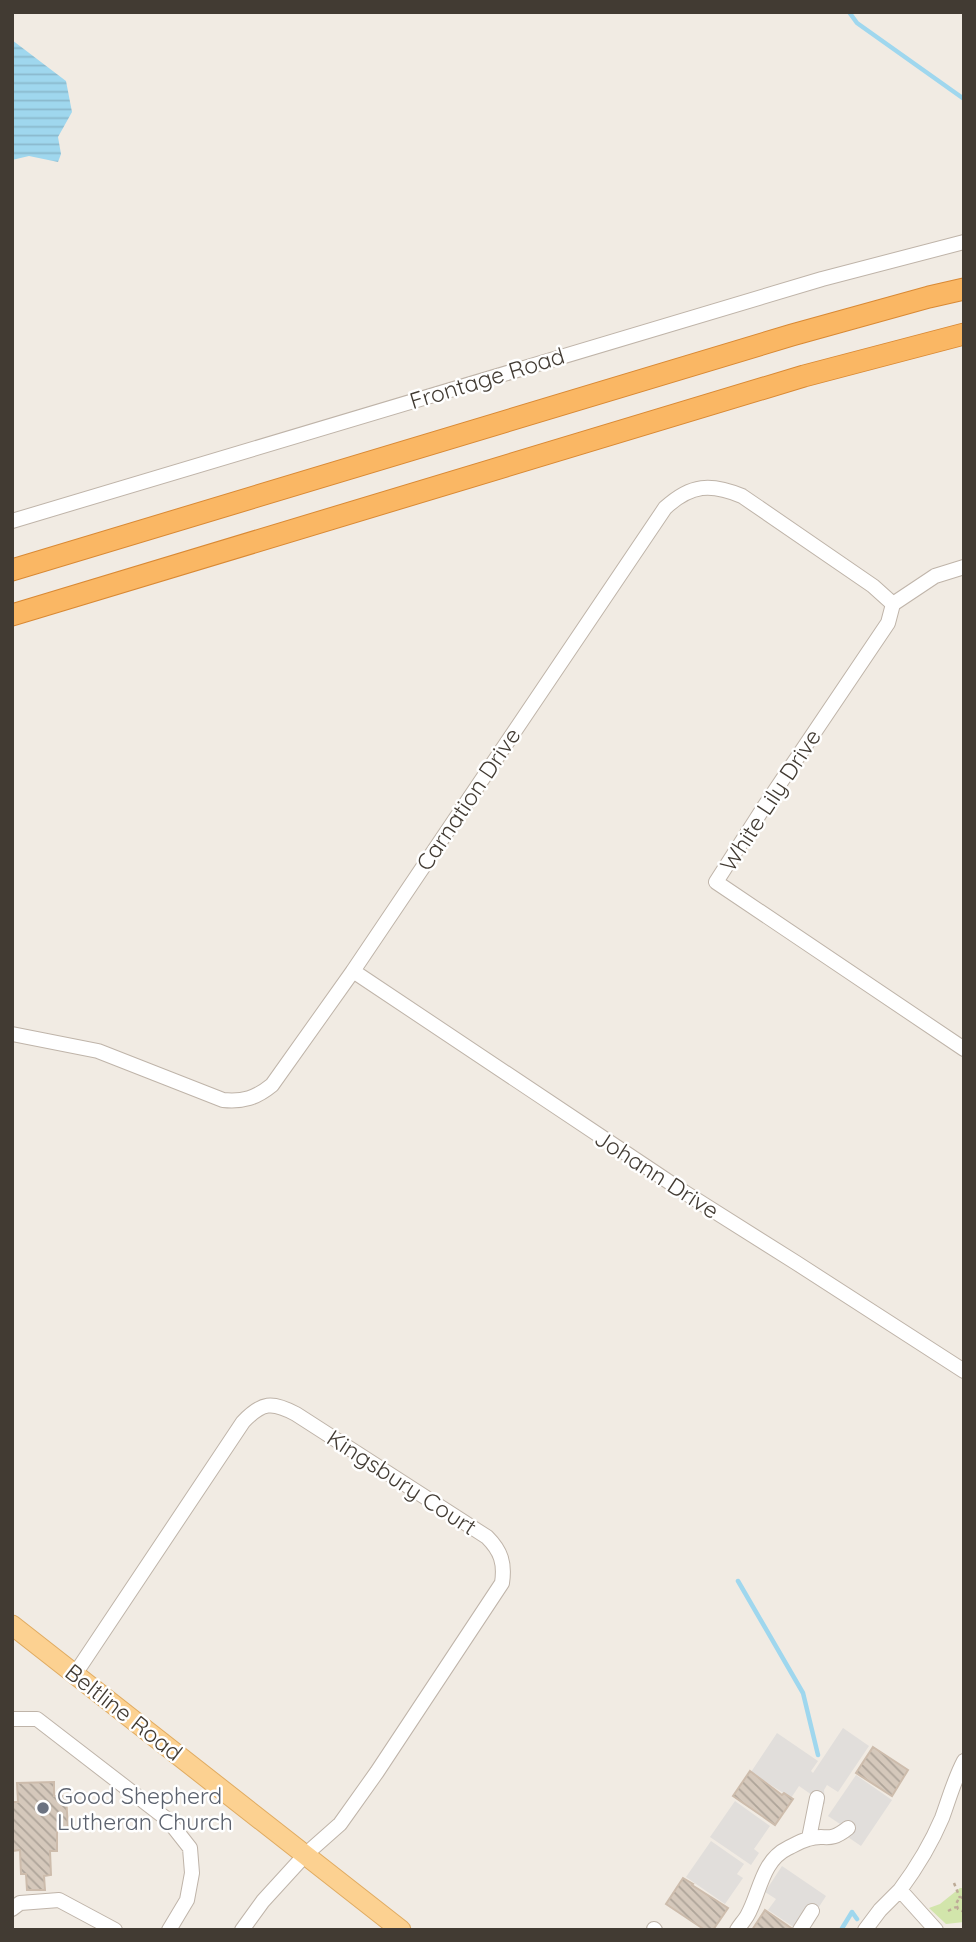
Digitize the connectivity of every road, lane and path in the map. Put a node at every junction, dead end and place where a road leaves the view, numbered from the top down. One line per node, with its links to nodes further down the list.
1 (964, 242): 4 (street, Frontage Road)
2 (964, 289): 6 (highway)
3 (964, 334): 8 (highway)
4 (12, 521)
5 (964, 567): 7 (street)
6 (12, 570)
7 (893, 604): 9 (street, Carnation Drive); 11 (street, White Lily Drive)
8 (12, 615)
9 (353, 971): 10 (street, Carnation Drive); 12 (street, Johann Drive)
10 (12, 1034)
11 (964, 1049)
12 (964, 1371)
13 (12, 1625): 14 (main road, Beltline Road)
14 (75, 1674): 20 (main road, Beltline Road); 20 (street, Kingsbury Court)
15 (12, 1719): 30 (street)
16 (964, 1762): 22 (street)
17 (817, 1798): 19 (street)
18 (848, 1828): 19 (street)
19 (810, 1838): 33 (street)
20 (305, 1855): 31 (street, Kingsbury Court); 32 (main road, Beltline Road)
21 (954, 1883): 23 (path)
22 (900, 1890): 35 (street); 36 (street)
23 (962, 1897): 24 (path)
24 (956, 1907): 27 (path); 28 (path)
25 (12, 1909): 29 (street)
26 (812, 1911): 34 (street)
27 (948, 1911)
28 (964, 1912)
29 (115, 1930)
30 (169, 1930)
31 (243, 1930)
32 (401, 1930)
33 (737, 1930)
34 (800, 1930)
35 (865, 1930)
36 (936, 1930)

